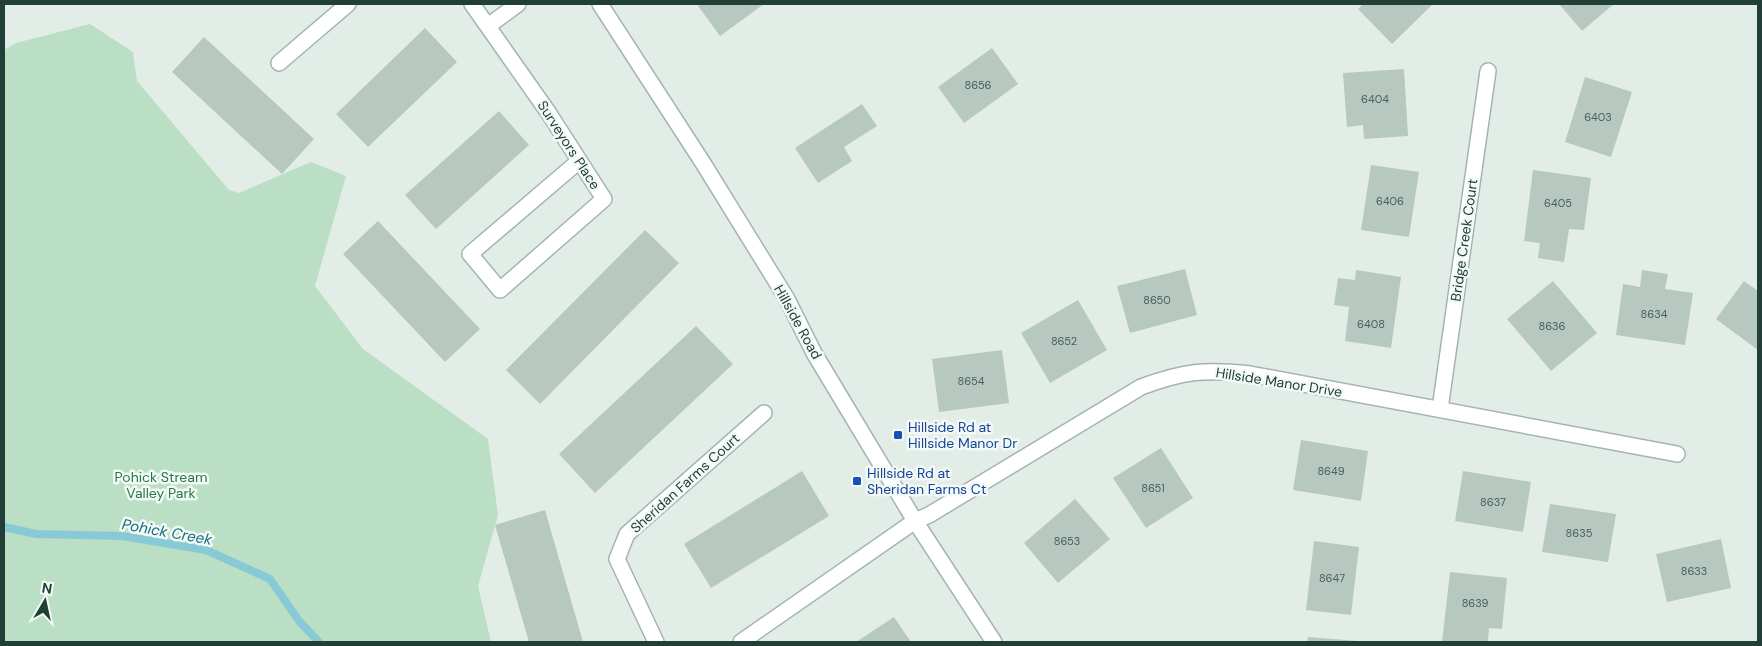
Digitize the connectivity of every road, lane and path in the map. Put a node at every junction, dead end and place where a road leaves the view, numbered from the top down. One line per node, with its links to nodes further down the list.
1 (348, 4): 6 (street)
2 (472, 4): 5 (street, Surveyors Place)
3 (518, 4): 5 (street)
4 (600, 4): 12 (street, Hillside Road)
5 (488, 26): 8 (street, Surveyors Place)
6 (279, 63)
7 (1488, 72): 9 (street, Bridge Creek Court)
8 (579, 161): 8 (street, Surveyors Place)
9 (1440, 409): 11 (street, Hillside Manor Drive); 12 (street, Hillside Manor Drive)
10 (764, 413): 13 (street, Sheridan Farms Court)
11 (1677, 454)
12 (915, 521): 14 (street); 15 (street, Hillside Road)
13 (656, 642)
14 (741, 642)
15 (994, 642)

